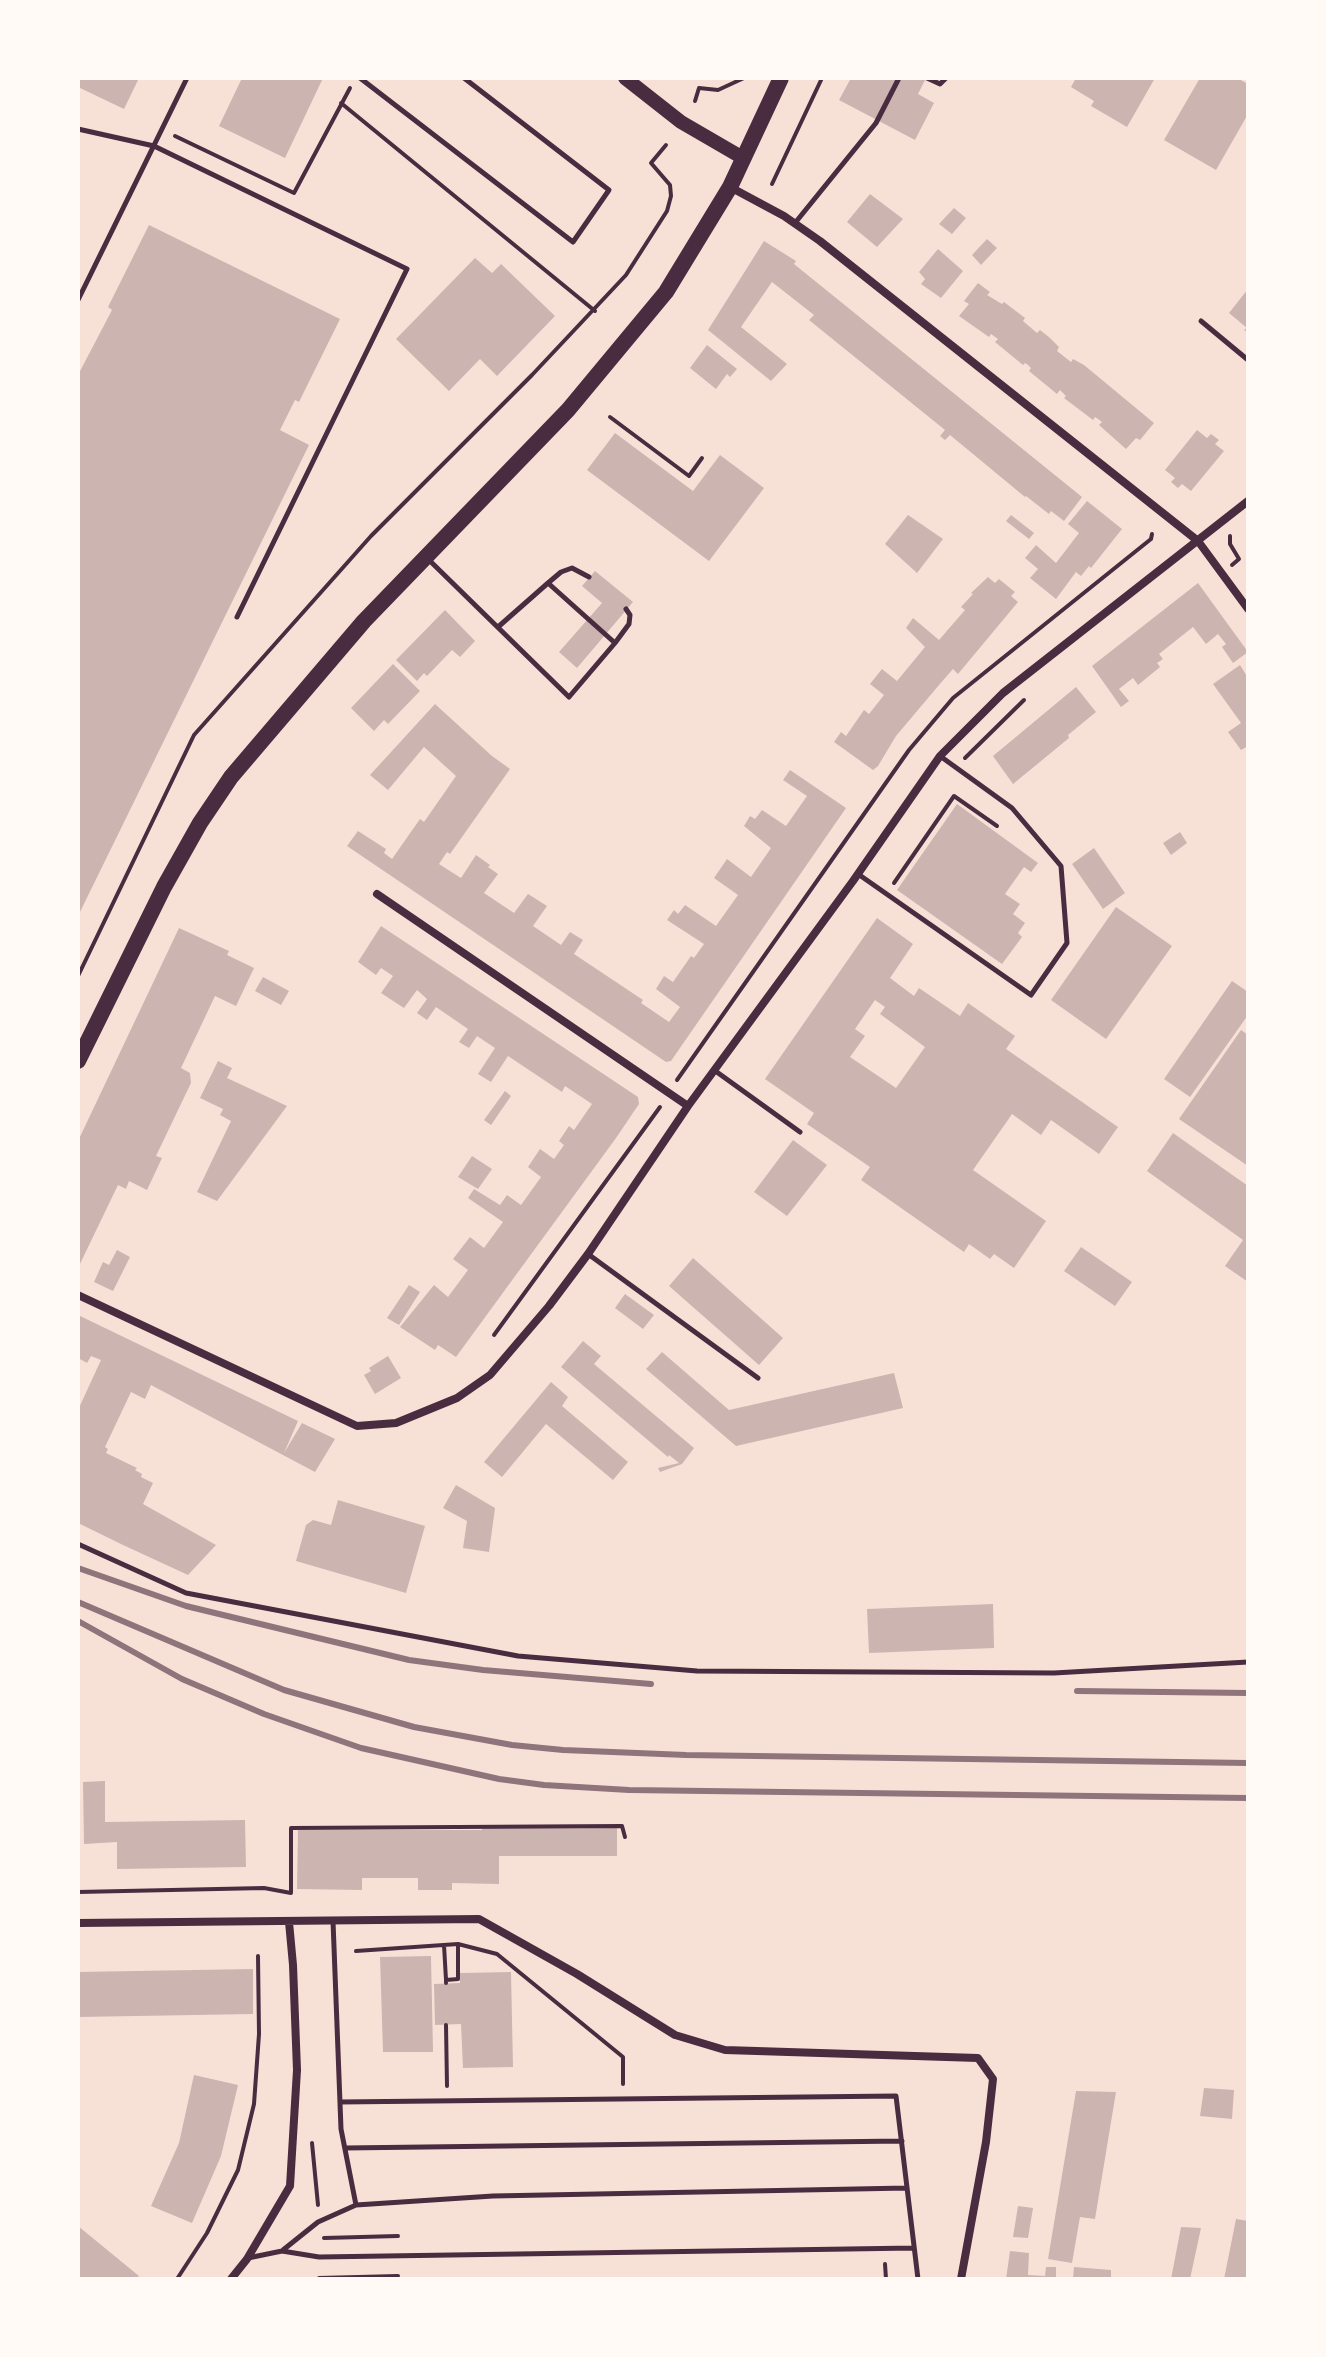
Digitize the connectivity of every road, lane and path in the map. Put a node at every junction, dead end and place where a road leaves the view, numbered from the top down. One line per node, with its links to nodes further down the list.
1 (358, 78): 2 (lane); 12 (path)
2 (464, 78)
3 (625, 78): 17 (main road)
4 (743, 78): 11 (path)
5 (781, 78): 17 (main road)
6 (822, 78): 18 (path)
7 (899, 78): 20 (lane)
8 (927, 78): 9 (lane)
9 (946, 78)
10 (186, 79): 14 (lane)
11 (695, 101)
12 (341, 103): 14 (path); 22 (path)
13 (78, 129): 16 (lane)
14 (162, 130): 16 (lane)
15 (666, 145): 22 (path)
16 (154, 146): 21 (lane); 36 (lane)
17 (743, 158): 19 (main road)
18 (772, 184)
19 (730, 187): 20 (street); 30 (main road)
20 (795, 223): 29 (street)
21 (78, 300)
22 (595, 311): 46 (path)
23 (1201, 321): 24 (lane)
24 (1248, 360)
25 (610, 417): 26 (path)
26 (702, 458)
27 (1248, 501): 29 (street)
28 (1233, 530): 31 (path)
29 (1198, 541): 31 (street); 40 (street)
30 (426, 557): 37 (lane); 47 (main road)
31 (1222, 572): 35 (street)
32 (589, 577): 33 (lane)
33 (548, 583): 37 (lane); 38 (lane)
34 (626, 609): 38 (lane)
35 (1248, 609)
36 (237, 617)
37 (498, 627): 38 (lane)
38 (615, 643)
39 (1026, 699): 41 (path)
40 (940, 756): 41 (lane); 43 (street)
41 (957, 768): 44 (lane)
42 (997, 826): 43 (path)
43 (865, 864): 44 (street)
44 (858, 874): 48 (street)
45 (377, 894): 49 (street)
46 (78, 976)
47 (78, 1061)
48 (714, 1070): 49 (street); 50 (lane)
49 (688, 1106): 51 (street)
50 (800, 1132)
51 (588, 1254): 52 (street); 53 (lane)
52 (78, 1295)
53 (758, 1378)
54 (78, 1544): 55 (lane)
55 (1248, 1662)
56 (625, 1837): 57 (path)
57 (78, 1892)
58 (333, 1921): 59 (street); 68 (lane); 87 (street)
59 (289, 1922): 60 (street); 79 (street)
60 (78, 1923)
61 (458, 1944): 62 (path); 62 (path); 66 (path)
62 (444, 1945): 63 (path)
63 (356, 1951)
64 (258, 1956): 83 (path)
65 (446, 2025): 67 (path)
66 (623, 2084)
67 (447, 2086)
68 (340, 2102): 69 (lane); 71 (lane)
69 (902, 2141): 71 (lane); 72 (lane)
70 (312, 2143): 73 (path)
71 (345, 2148): 74 (lane)
72 (907, 2188): 74 (lane); 77 (lane)
73 (318, 2205)
74 (356, 2205): 78 (lane)
75 (398, 2236): 76 (path)
76 (319, 2238)
77 (914, 2248): 78 (lane); 86 (lane)
78 (282, 2251): 79 (lane)
79 (247, 2259): 84 (street)
80 (885, 2264): 85 (path)
81 (398, 2276): 82 (path)
82 (319, 2277)
83 (177, 2279)
84 (231, 2279)
85 (886, 2279)
86 (918, 2279)
87 (961, 2279)

